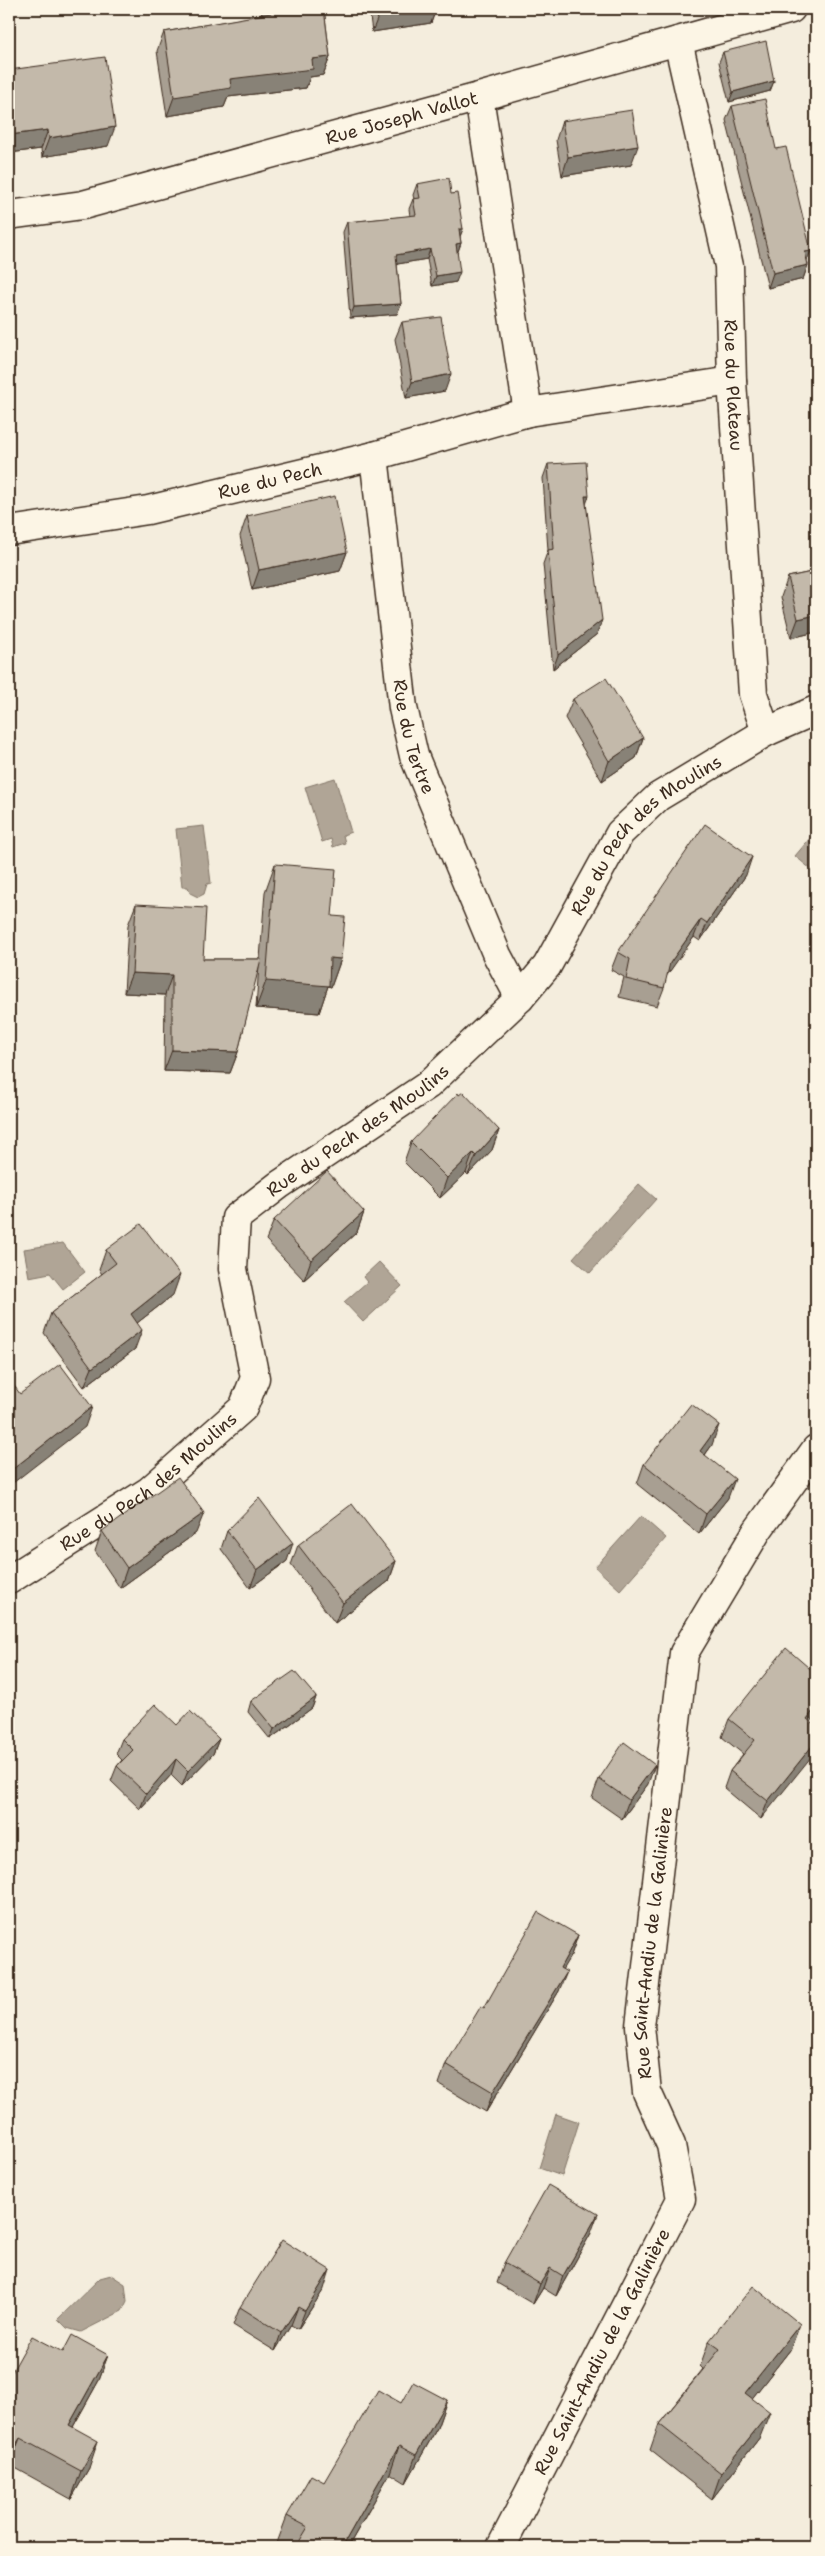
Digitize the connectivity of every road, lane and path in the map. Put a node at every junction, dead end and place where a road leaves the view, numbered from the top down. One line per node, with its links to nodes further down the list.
1 (791, 9): 2 (street, Rue Joseph Vallot)
2 (678, 41): 3 (street, Rue Joseph Vallot); 5 (street, Rue du Plateau)
3 (479, 97): 4 (street, Rue Joseph Vallot); 6 (street)
4 (9, 215)
5 (732, 381): 6 (street, Rue du Pech); 10 (street, Rue du Plateau)
6 (528, 412): 7 (street, Rue du Pech)
7 (374, 456): 8 (street, Rue du Pech); 11 (street, Rue du Tertre)
8 (9, 531)
9 (816, 710): 10 (street, Rue du Pech des Moulins)
10 (766, 732): 11 (street, Rue du Pech des Moulins)
11 (520, 998): 13 (street, Rue du Pech des Moulins)
12 (816, 1449): 14 (street, Rue Saint-Andiu de la Galinière)
13 (9, 1580)
14 (501, 2547)

